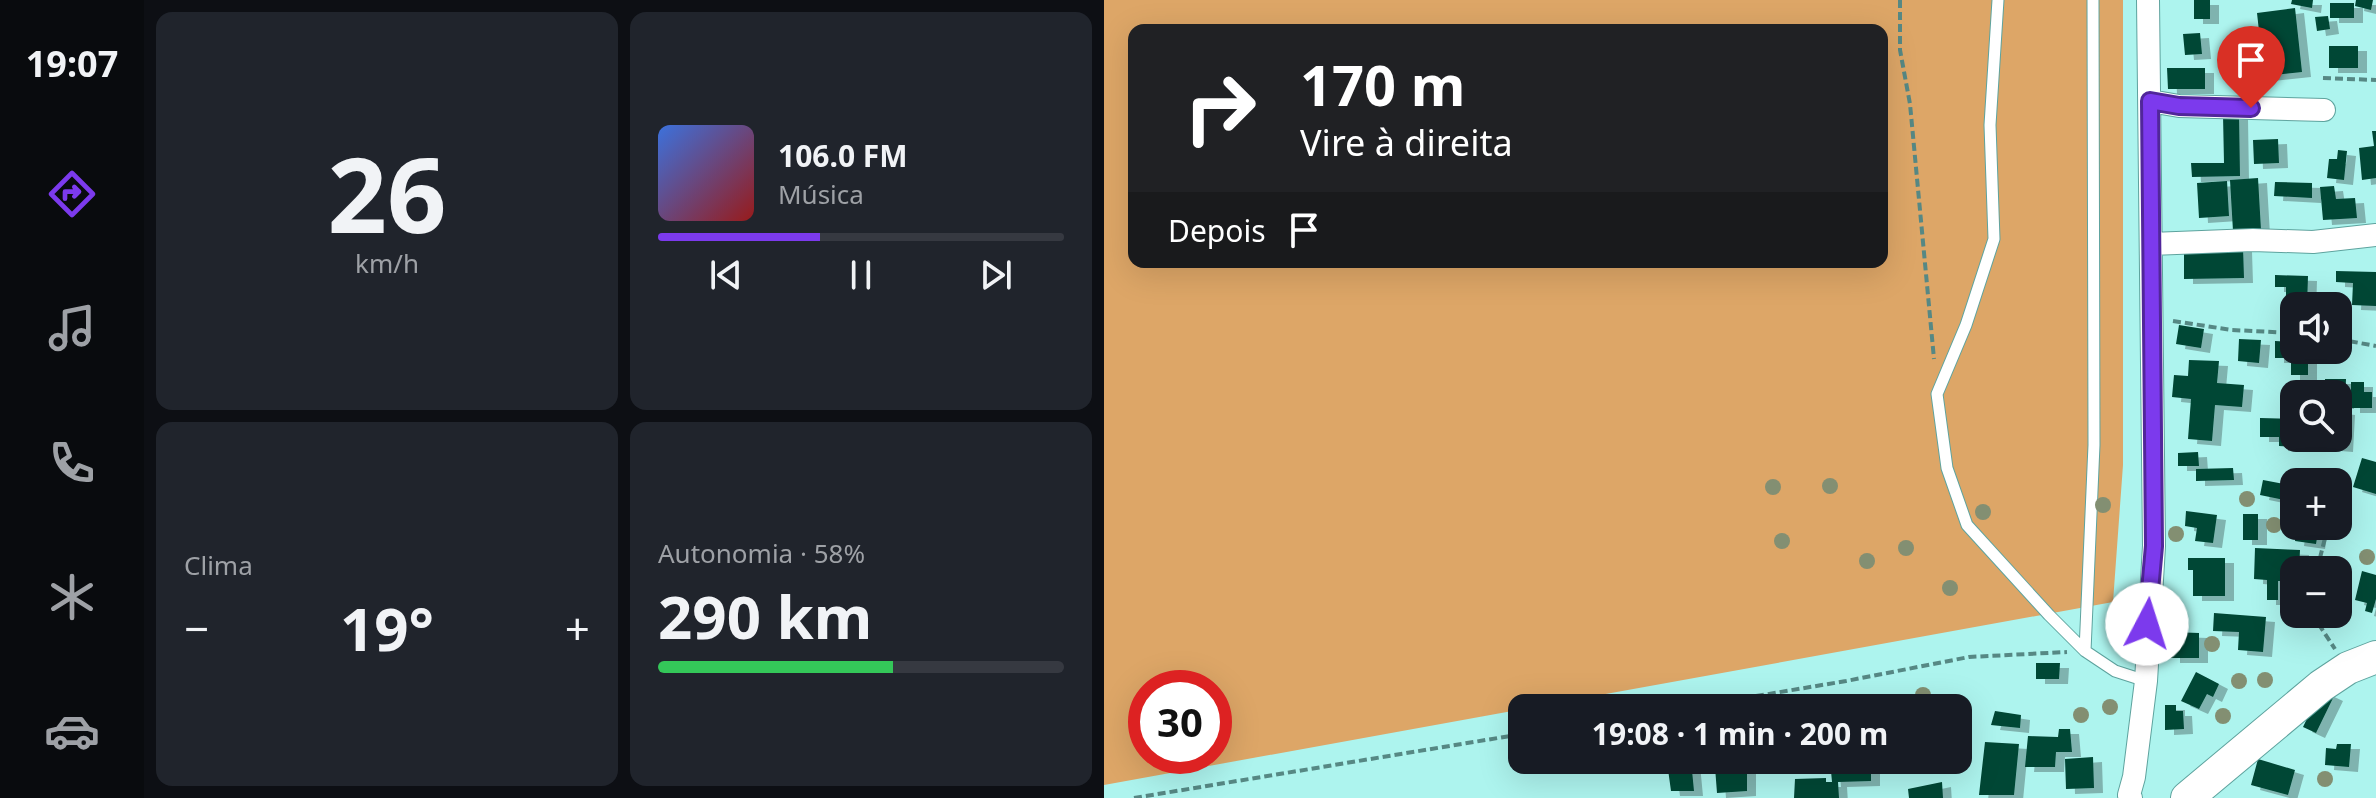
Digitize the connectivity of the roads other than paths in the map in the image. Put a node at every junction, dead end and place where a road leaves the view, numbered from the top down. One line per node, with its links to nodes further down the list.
1 (1998, 0): 8 (lane)
2 (2093, 0): 8 (lane)
3 (2148, 0): 4 (street)
4 (2150, 101): 5 (street); 7 (street)
5 (2324, 110)
6 (2376, 235): 7 (street)
7 (2151, 244): 10 (street)
8 (2085, 651): 10 (lane)
9 (2362, 663): 12 (street)
10 (2146, 681): 11 (street)
11 (2128, 797)
12 (2187, 798)

